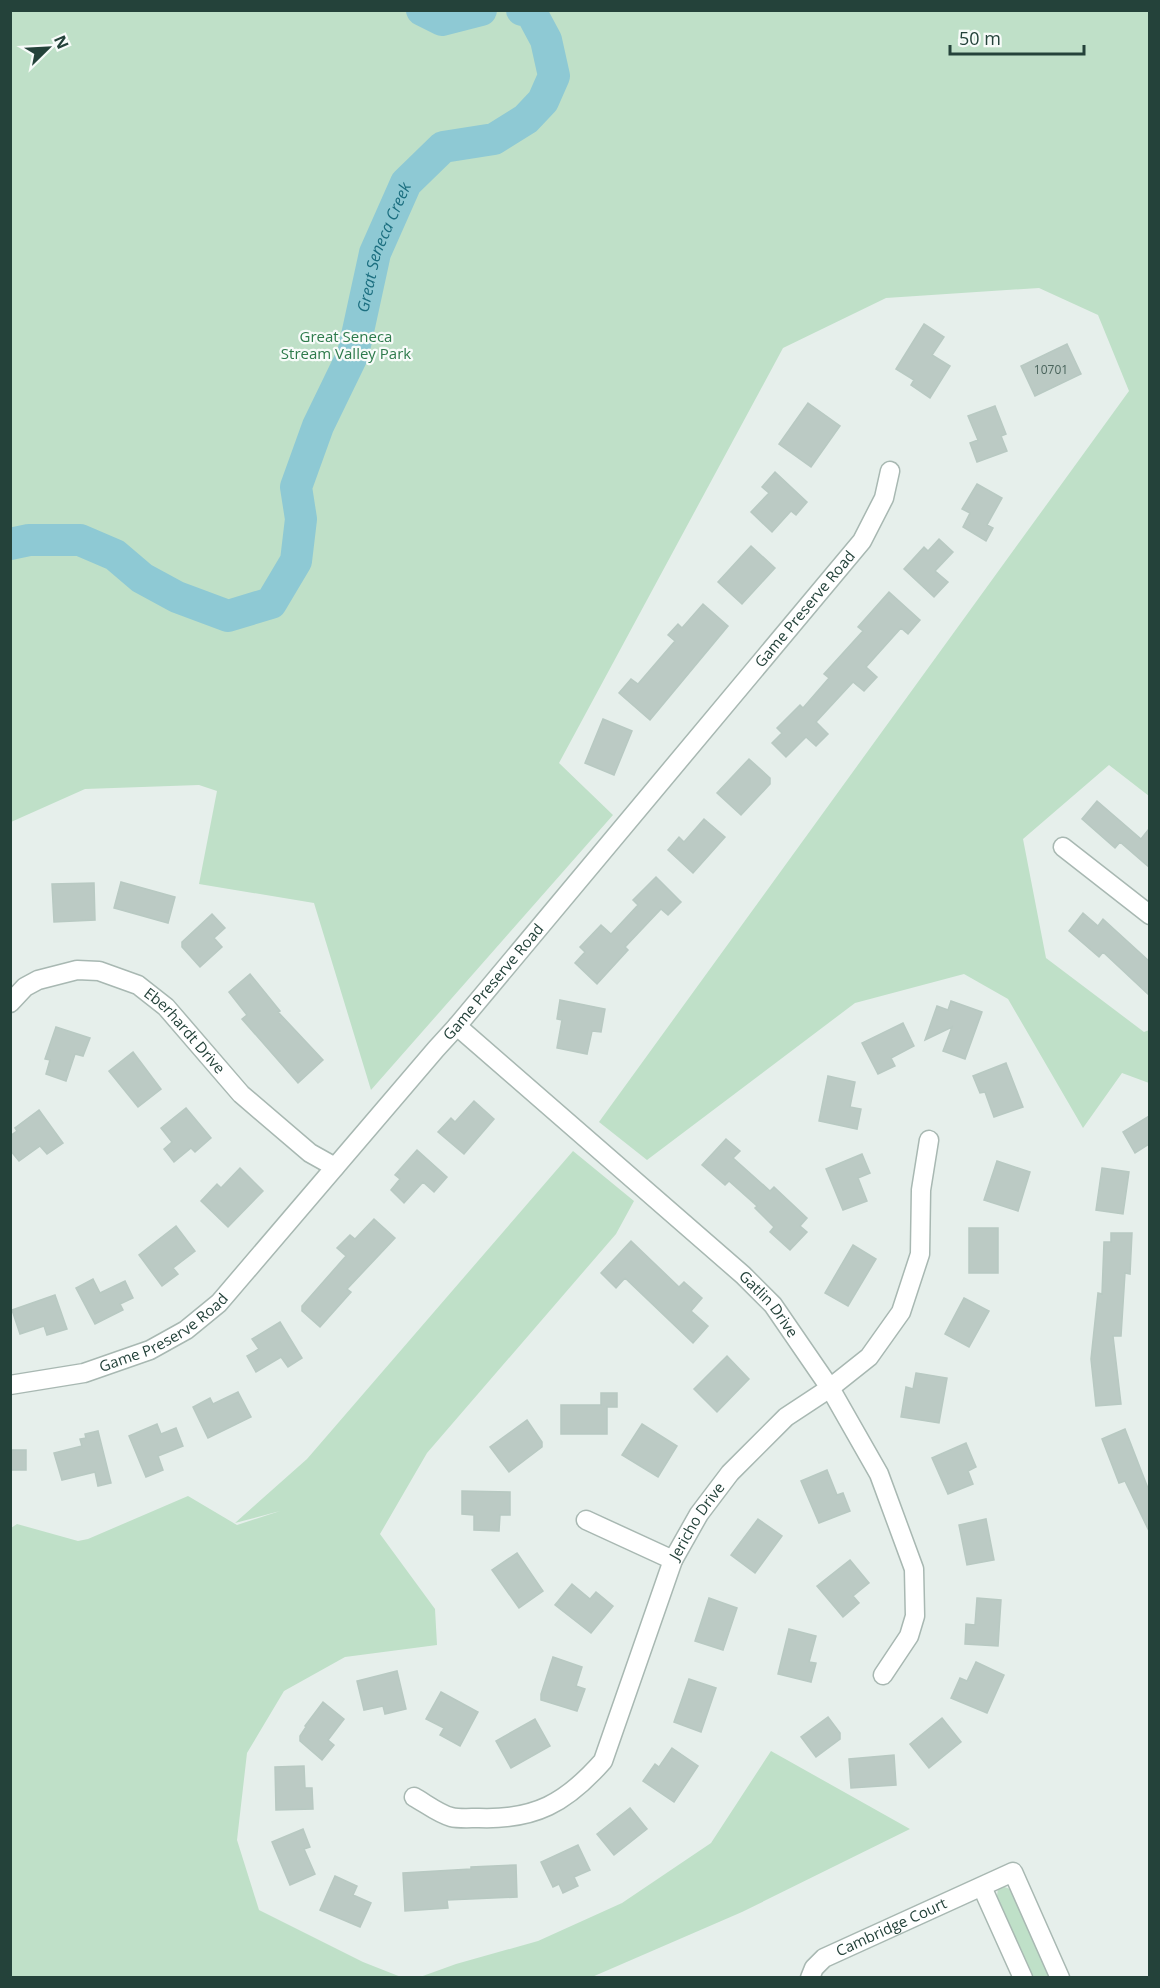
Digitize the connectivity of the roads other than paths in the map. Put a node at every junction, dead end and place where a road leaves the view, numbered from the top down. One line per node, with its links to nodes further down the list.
1 (890, 471): 5 (street, Game Preserve Road)
2 (1063, 847): 3 (street)
3 (1149, 915)
4 (10, 1003): 7 (street, Eberhardt Drive)
5 (457, 1026): 7 (street, Game Preserve Road); 9 (street, Gatlin Drive)
6 (929, 1140): 9 (street, Jericho Drive)
7 (335, 1167): 8 (street, Game Preserve Road)
8 (10, 1385)
9 (830, 1388): 11 (street, Jericho Drive); 12 (street, Gatlin Drive)
10 (586, 1520): 11 (street)
11 (673, 1560): 13 (street, Jericho Drive)
12 (883, 1675)
13 (414, 1797)
14 (982, 1887): 15 (street, Cambridge Court); 16 (street); 17 (street, Cambridge Court)
15 (810, 1977)
16 (1023, 1977)
17 (1060, 1977)

